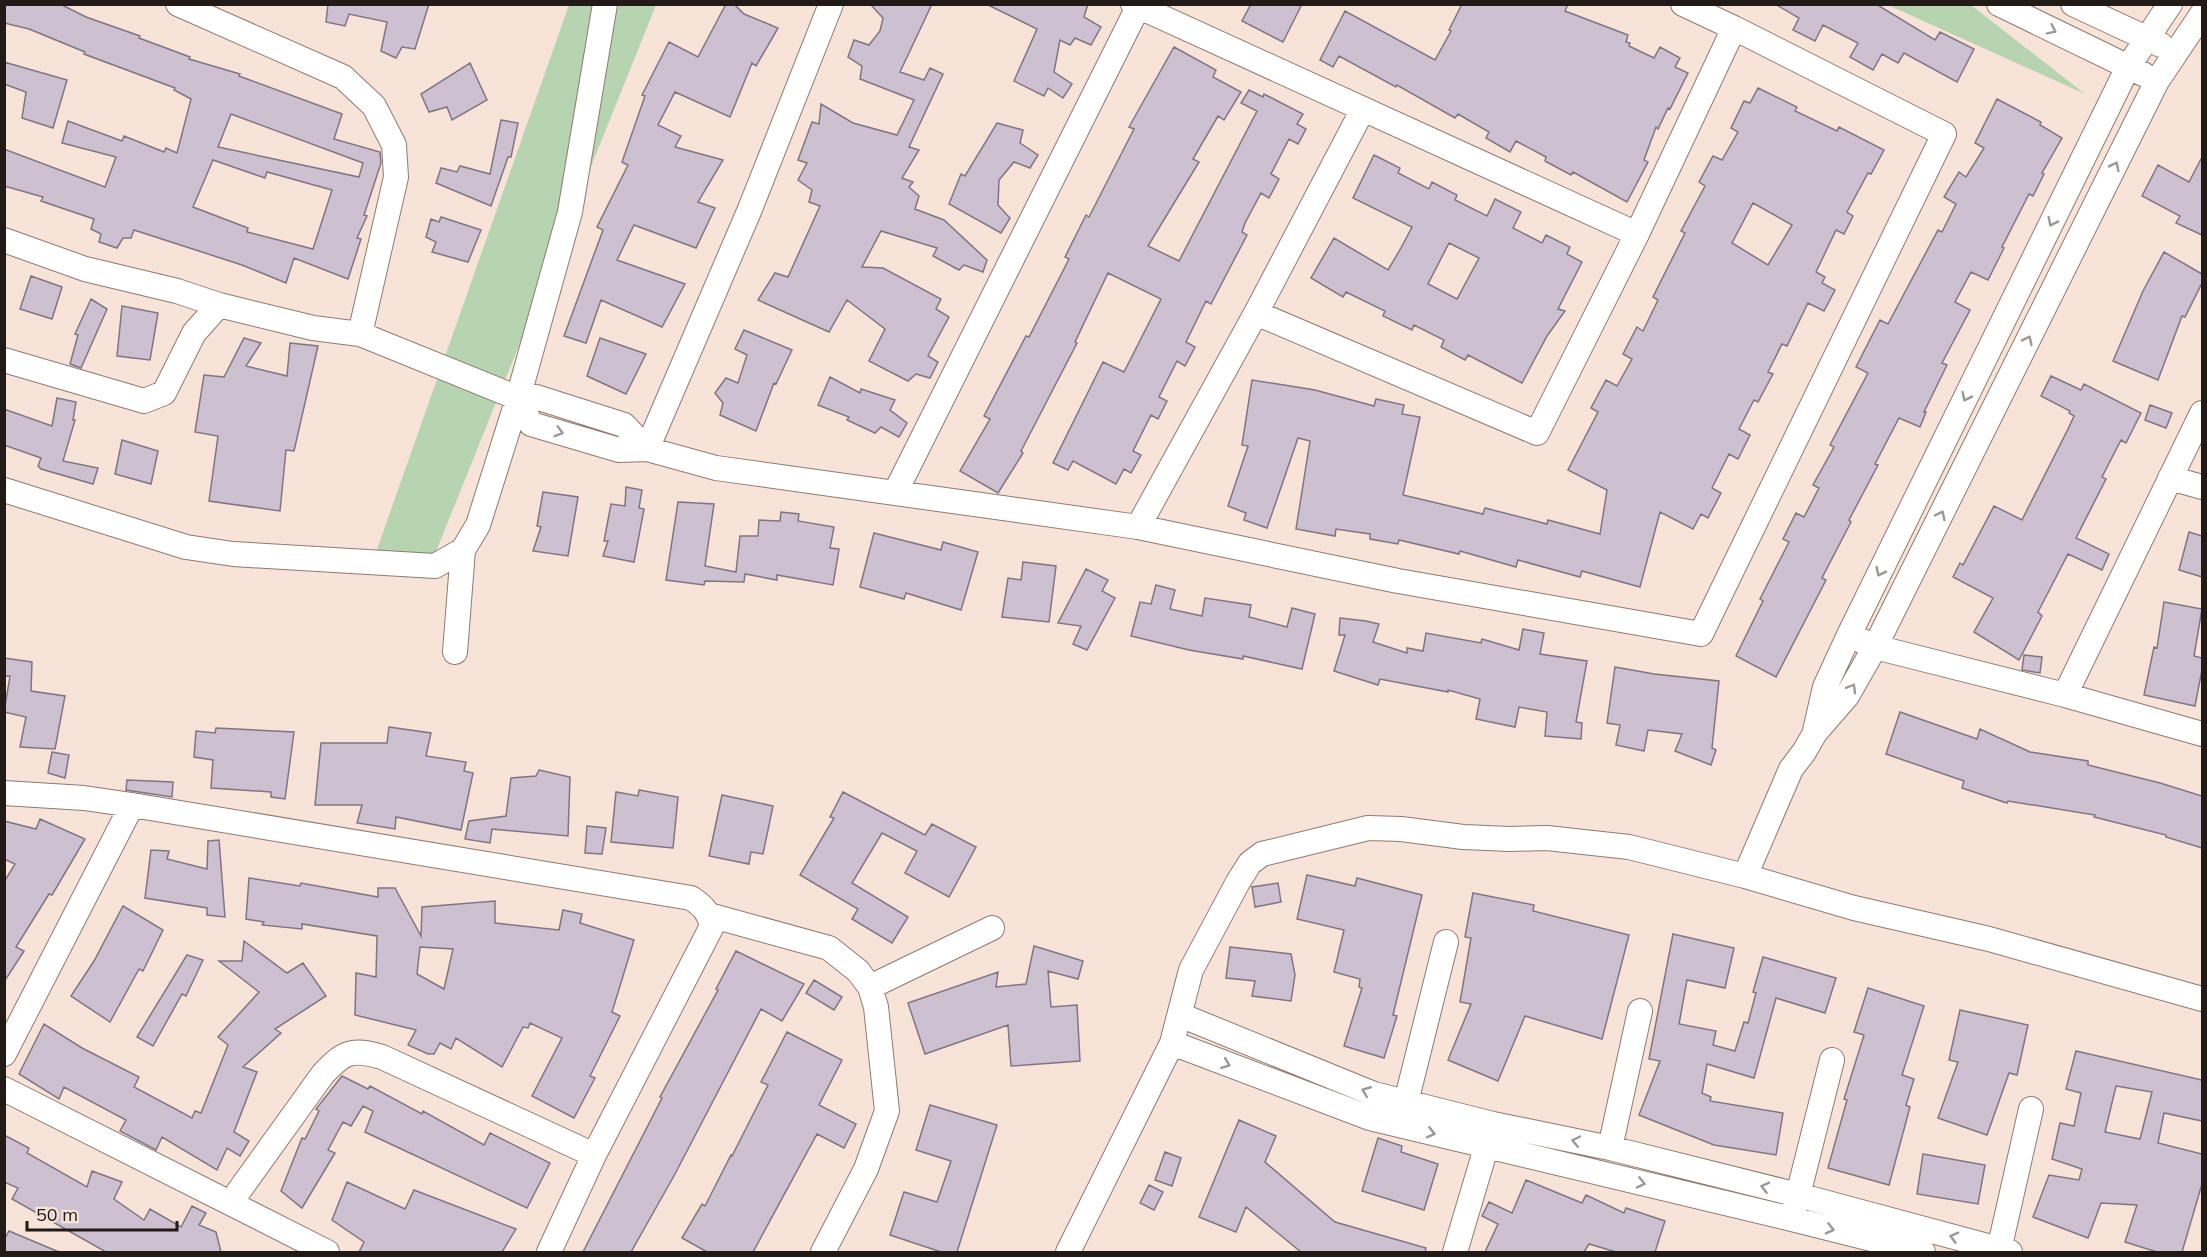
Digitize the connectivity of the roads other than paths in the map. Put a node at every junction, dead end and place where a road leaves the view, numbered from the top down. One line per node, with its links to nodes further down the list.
1 (178, 4): 20 (street)
2 (605, 4): 22 (street)
3 (831, 4): 24 (street)
4 (1683, 4): 10 (street)
5 (1999, 4): 13 (street, one-way to 13)
6 (2073, 4): 11 (street)
7 (2170, 4): 11 (street)
8 (1136, 6): 15 (street); 28 (street)
9 (2202, 14): 12 (street)
10 (1734, 28): 16 (street); 29 (street)
11 (2146, 39): 12 (street); 13 (street)
12 (2176, 53): 14 (street)
13 (2128, 67): 14 (street); 31 (street, one-way to 31)
14 (2157, 81): 32 (street, one-way to 14)
15 (1363, 109): 16 (street); 19 (street)
16 (1638, 234): 19 (street)
17 (4, 240): 18 (street)
18 (219, 305): 20 (street); 21 (street)
19 (1257, 313): 29 (street)
20 (360, 334): 22 (street)
21 (4, 360)
22 (518, 398): 24 (street); 30 (street)
23 (2202, 413): 25 (street)
24 (647, 449): 28 (street)
25 (2170, 478): 26 (street); 34 (street)
26 (2202, 487)
27 (4, 490): 30 (street)
28 (895, 493): 29 (street)
29 (1138, 527)
30 (463, 550): 33 (street)
31 (1849, 635): 32 (street); 35 (street)
32 (1875, 647): 34 (street); 35 (street, one-way to 32)
33 (455, 652)
34 (2065, 695): 36 (street)
35 (1815, 733): 39 (street)
36 (2202, 734)
37 (4, 793): 38 (street)
38 (132, 805): 40 (street); 48 (street)
39 (1745, 876): 44 (street); 46 (street)
40 (709, 915): 43 (street); 56 (street)
41 (992, 928): 43 (street)
42 (1446, 942): 51 (street)
43 (870, 987): 64 (street)
44 (2202, 999)
45 (1641, 1011): 55 (street)
46 (1180, 1016): 47 (street); 51 (street, one-way to 46)
47 (1172, 1043): 54 (street, one-way to 54); 65 (street)
48 (4, 1054)
49 (1832, 1060): 57 (street)
50 (4, 1089): 58 (street)
51 (1406, 1102): 53 (street)
52 (2031, 1109): 61 (street)
53 (1493, 1124): 54 (street); 55 (street, one-way to 53)
54 (1487, 1147): 59 (street, one-way to 59); 66 (street)
55 (1610, 1148): 57 (street, one-way to 55)
56 (594, 1155): 58 (street); 63 (street)
57 (1798, 1195): 59 (street); 60 (street)
58 (231, 1202): 62 (street)
59 (1792, 1219): 60 (street, one-way to 60)
60 (1912, 1245): 61 (street, one-way to 60)
61 (2005, 1251)
62 (327, 1252)
63 (549, 1252)
64 (823, 1252)
65 (1068, 1252)
66 (1455, 1252)

